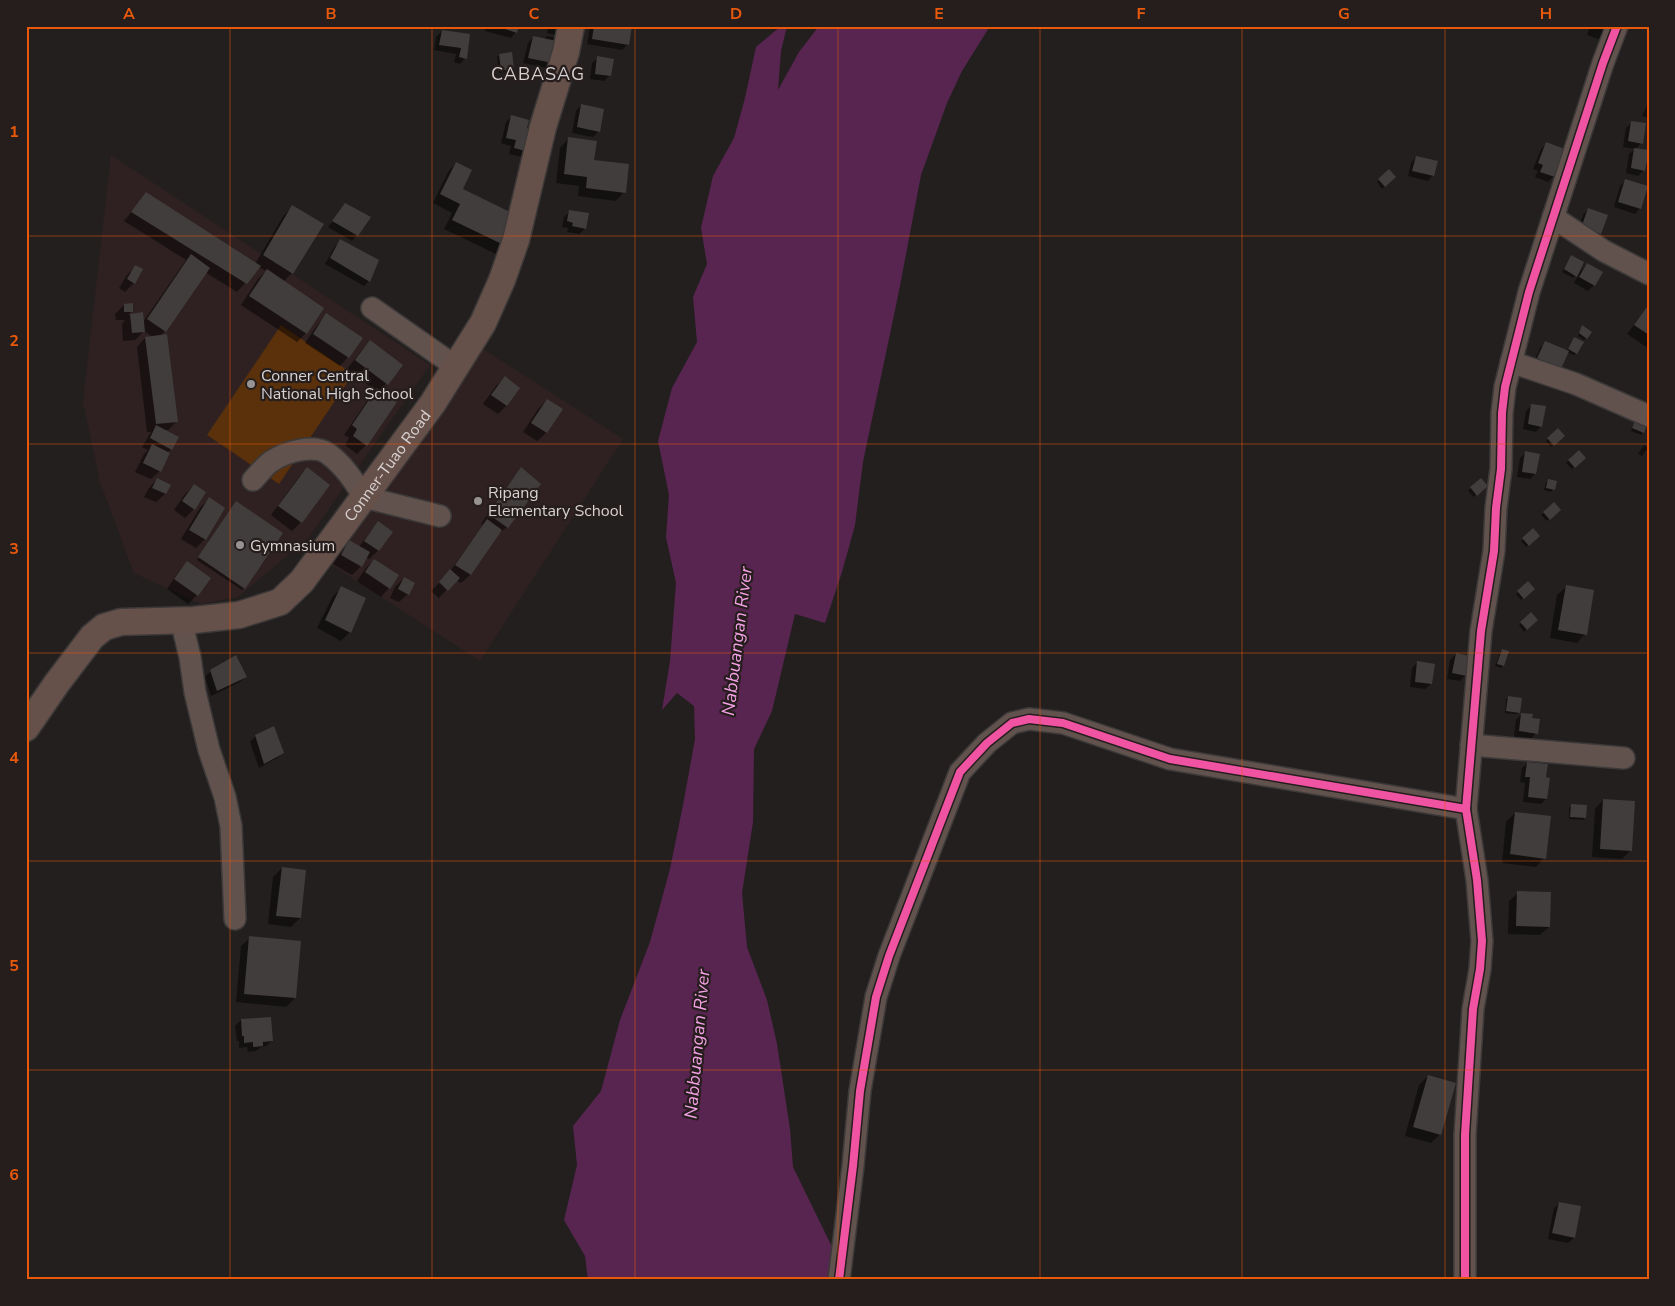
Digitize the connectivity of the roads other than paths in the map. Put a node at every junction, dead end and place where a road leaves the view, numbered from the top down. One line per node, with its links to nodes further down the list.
1 (571, 26): 7 (main road, Conner-Tuao Road)
2 (1617, 26): 3 (street)
3 (1552, 217): 4 (street); 6 (street)
4 (1649, 274)
5 (372, 308): 7 (street)
6 (1511, 362): 8 (street); 14 (street)
7 (455, 366): 10 (main road, Conner-Tuao Road)
8 (1649, 416)
9 (254, 480): 10 (street)
10 (364, 497): 11 (street); 12 (main road, Conner-Tuao Road)
11 (440, 516)
12 (180, 620): 13 (main road, Conner-Tuao Road); 17 (street)
13 (26, 728)
14 (1470, 746): 15 (street); 16 (street)
15 (1624, 758)
16 (1466, 809): 18 (street); 19 (street)
17 (235, 919)
18 (839, 1280)
19 (1465, 1280)

